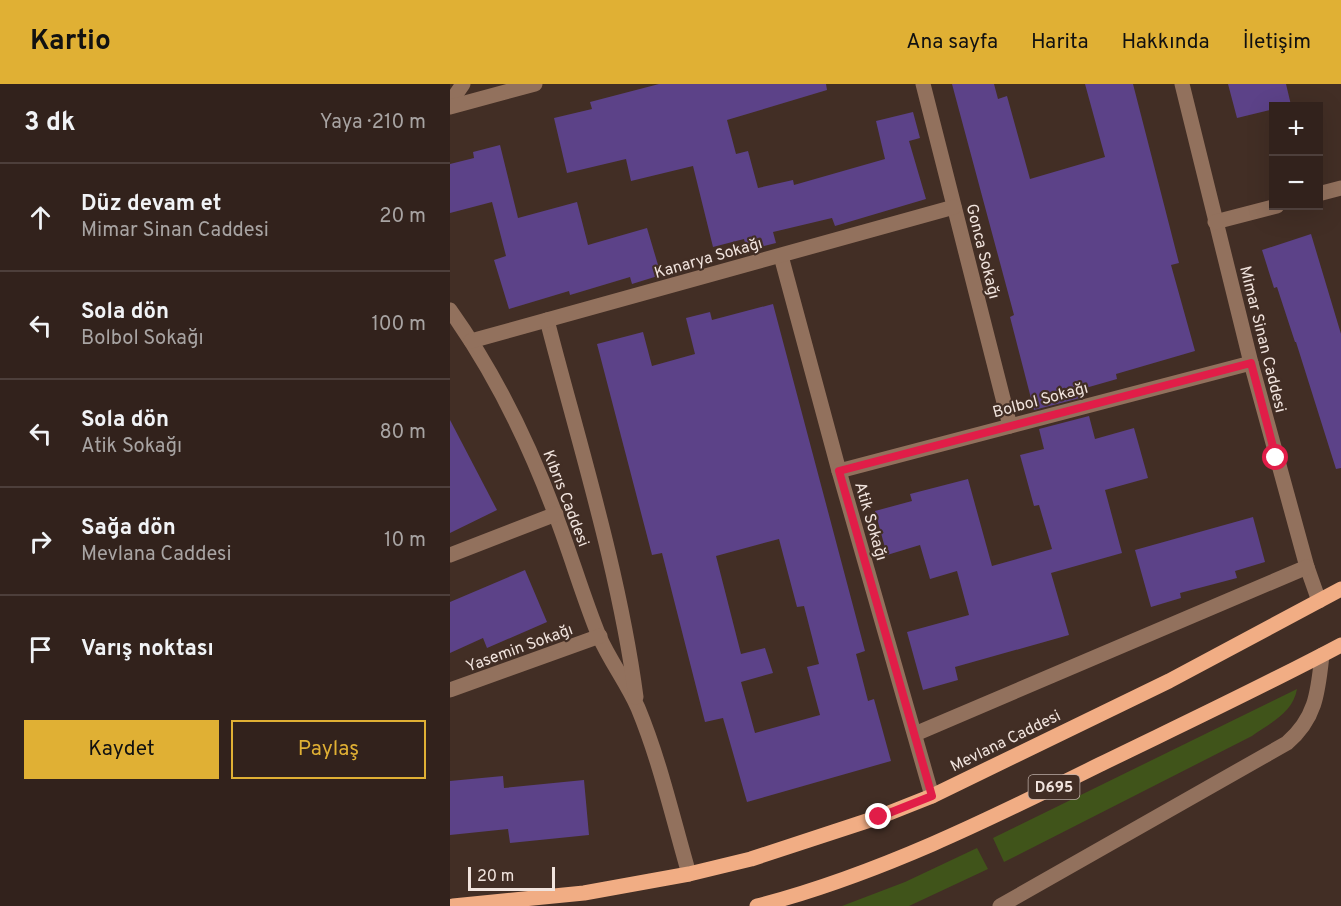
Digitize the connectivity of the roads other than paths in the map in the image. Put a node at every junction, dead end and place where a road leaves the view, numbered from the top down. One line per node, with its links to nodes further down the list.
1 (464, 84): 5 (street)
2 (535, 84): 5 (street)
3 (923, 84): 8 (street, Gonca Sokağı)
4 (1182, 84): 10 (street, Mimar Sinan Caddesi)
5 (450, 105)
6 (1341, 188): 7 (street)
7 (1323, 193)
8 (954, 207): 11 (street, Kanarya Sokağı); 16 (street, Gonca Sokağı)
9 (1269, 208): 10 (street)
10 (1215, 222): 15 (street, Mimar Sinan Caddesi)
11 (781, 256): 13 (street, Kanarya Sokağı); 17 (street, Atik Sokağı)
12 (450, 310): 14 (street, Kıbrıs Caddesi)
13 (547, 320): 14 (street, Kanarya Sokağı); 27 (street, Kıbrıs Caddesi)
14 (471, 341): 18 (street, Kıbrıs Caddesi)
15 (1251, 363): 16 (street, Bolbol Sokağı); 20 (street, Mimar Sinan Caddesi)
16 (1010, 426): 17 (street, Bolbol Sokağı)
17 (839, 471): 28 (street, Atik Sokağı)
18 (556, 514): 19 (street); 23 (street, Kıbrıs Caddesi)
19 (450, 555)
20 (1307, 567): 22 (street, Mimar Sinan Caddesi); 28 (street)
21 (1341, 589): 22 (main road, Mevlana Caddesi / D695)
22 (1319, 601): 29 (main road, Mevlana Caddesi / D695)
23 (600, 636): 26 (street, Yasemin Sokağı); 27 (street, Kıbrıs Caddesi)
24 (1341, 645): 25 (main road, D695)
25 (1322, 655): 32 (main road, D695); 33 (street)
26 (450, 690)
27 (638, 707): 30 (street, Kıbrıs Caddesi)
28 (915, 734): 29 (street, Atik Sokağı)
29 (932, 796): 30 (main road, Mevlana Caddesi / D695)
30 (689, 874): 31 (main road, Mevlana Caddesi / D695)
31 (453, 906)
32 (757, 906)
33 (1000, 906)

